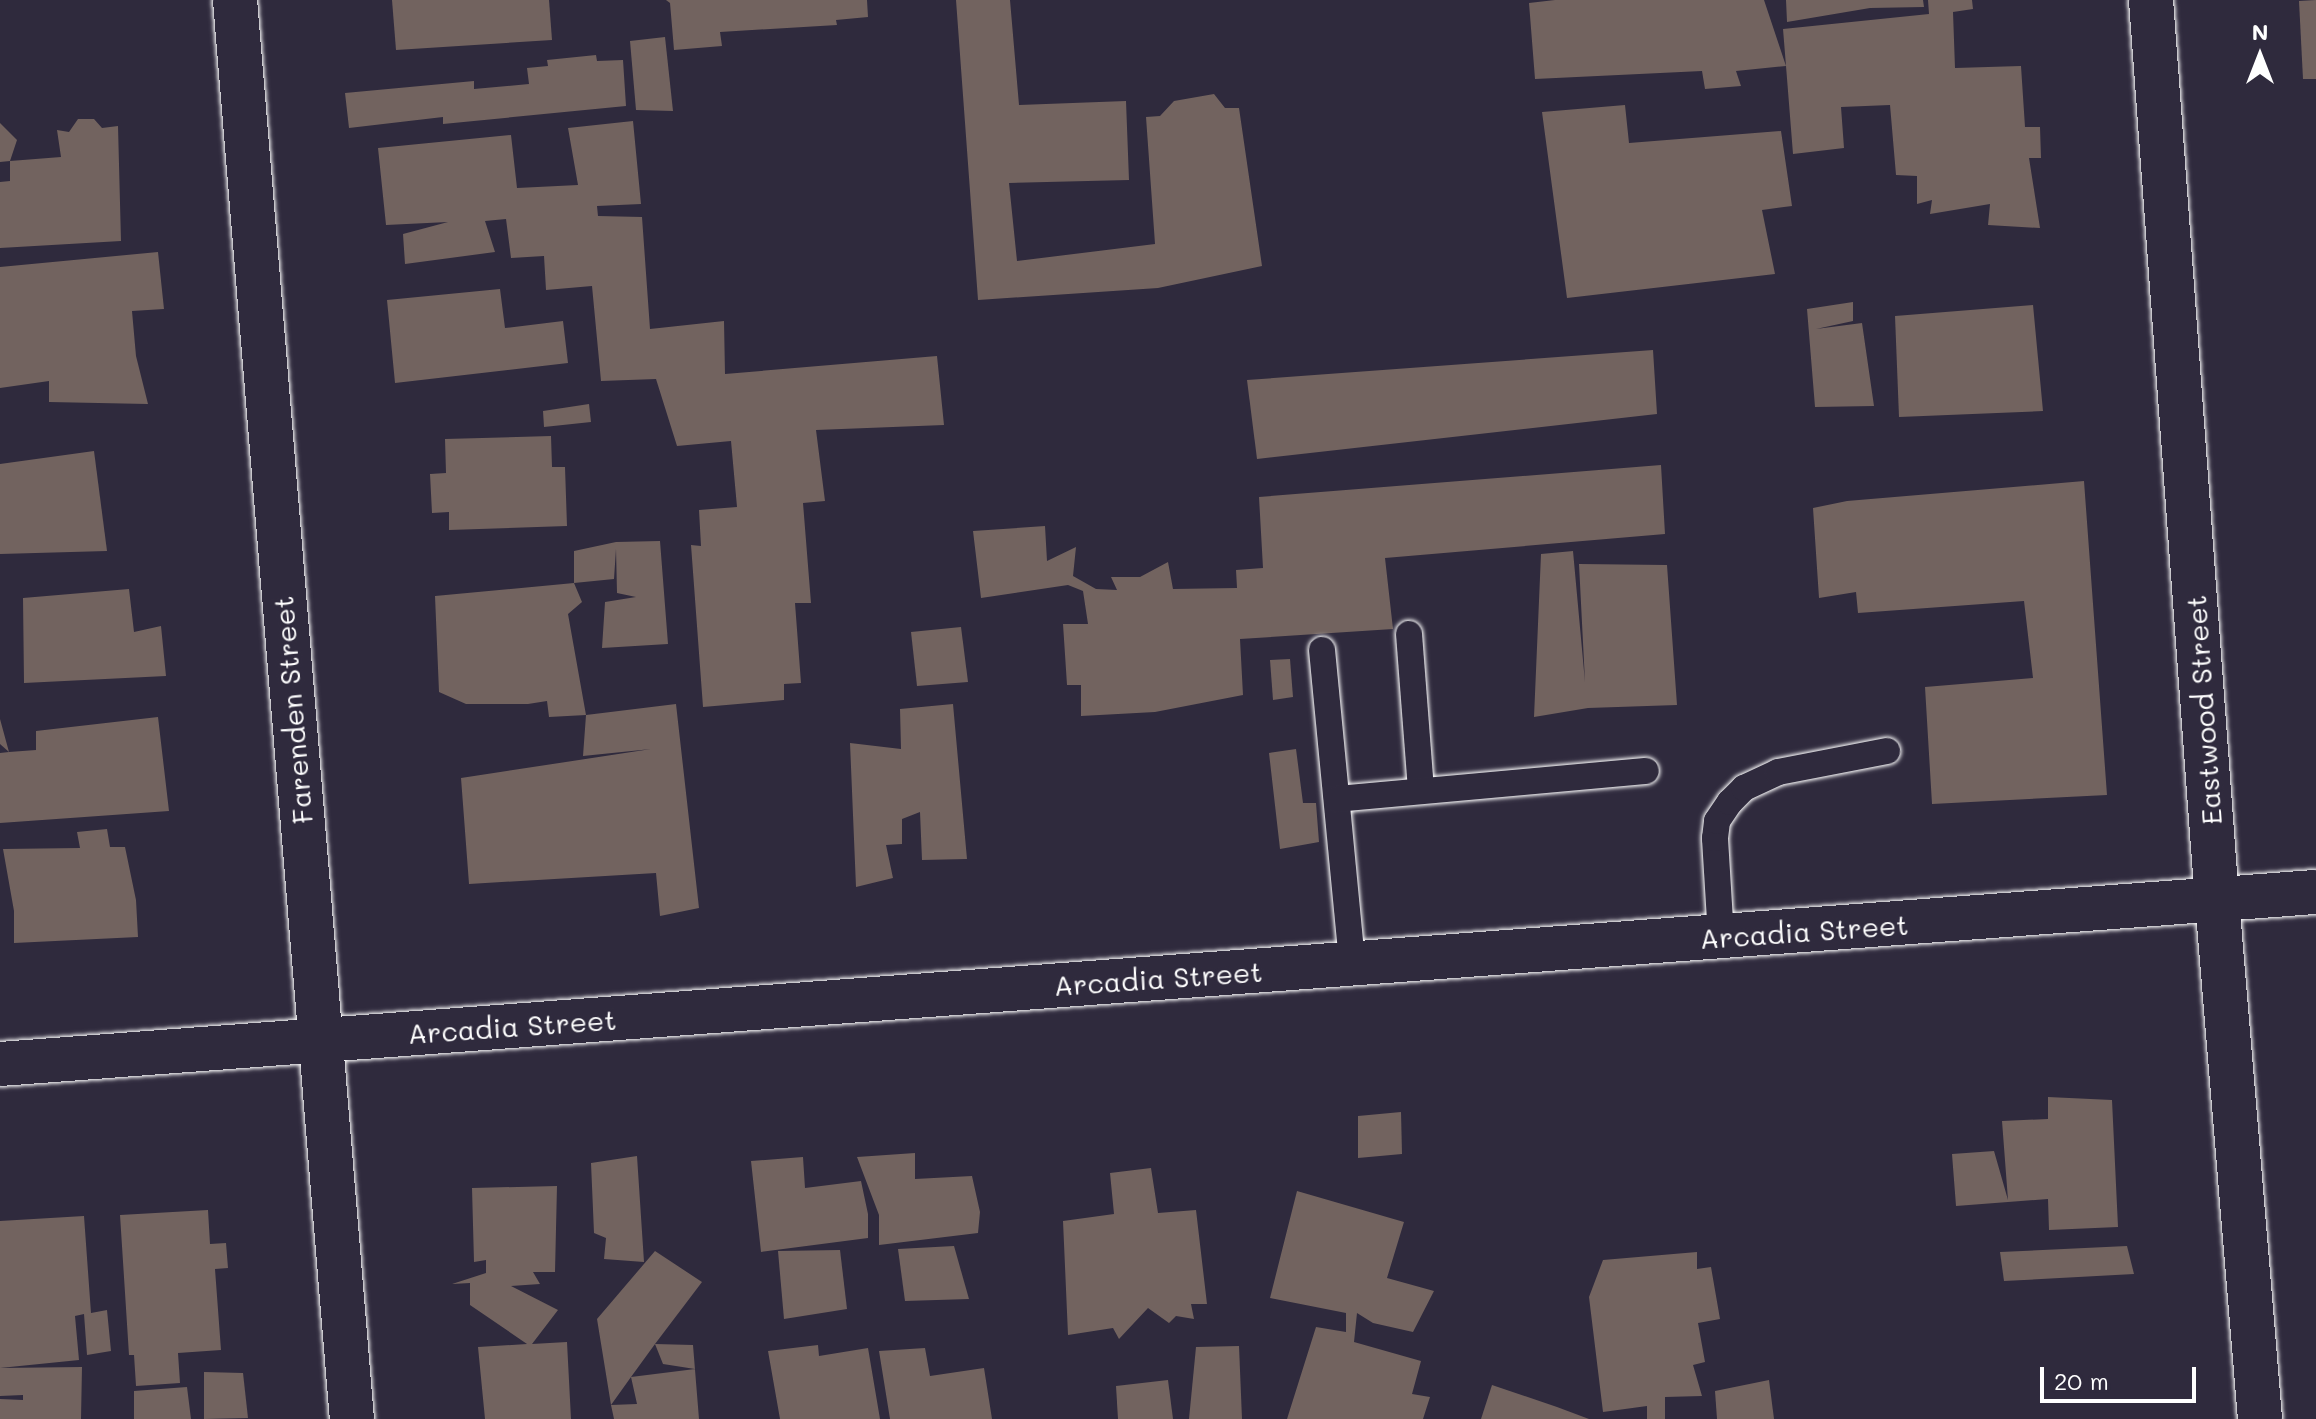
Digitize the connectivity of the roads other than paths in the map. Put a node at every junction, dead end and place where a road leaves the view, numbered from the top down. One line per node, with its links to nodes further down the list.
1 (235, 0): 13 (street, Farenden Street)
2 (2151, 0): 10 (street, Eastwood Street)
3 (1409, 634): 7 (lane)
4 (1322, 650): 8 (lane)
5 (1887, 751): 11 (lane)
6 (1646, 771): 7 (lane)
7 (1421, 790): 8 (lane)
8 (1337, 799): 12 (lane)
9 (2316, 892): 10 (street, Arcadia Street)
10 (2217, 900): 11 (street, Arcadia Street); 16 (street, Eastwood Street)
11 (1721, 937): 12 (street, Arcadia Street)
12 (1352, 964): 13 (street, Arcadia Street)
13 (319, 1040): 14 (street, Arcadia Street); 15 (street, Farenden Street)
14 (0, 1064)
15 (352, 1419)
16 (2260, 1419)

